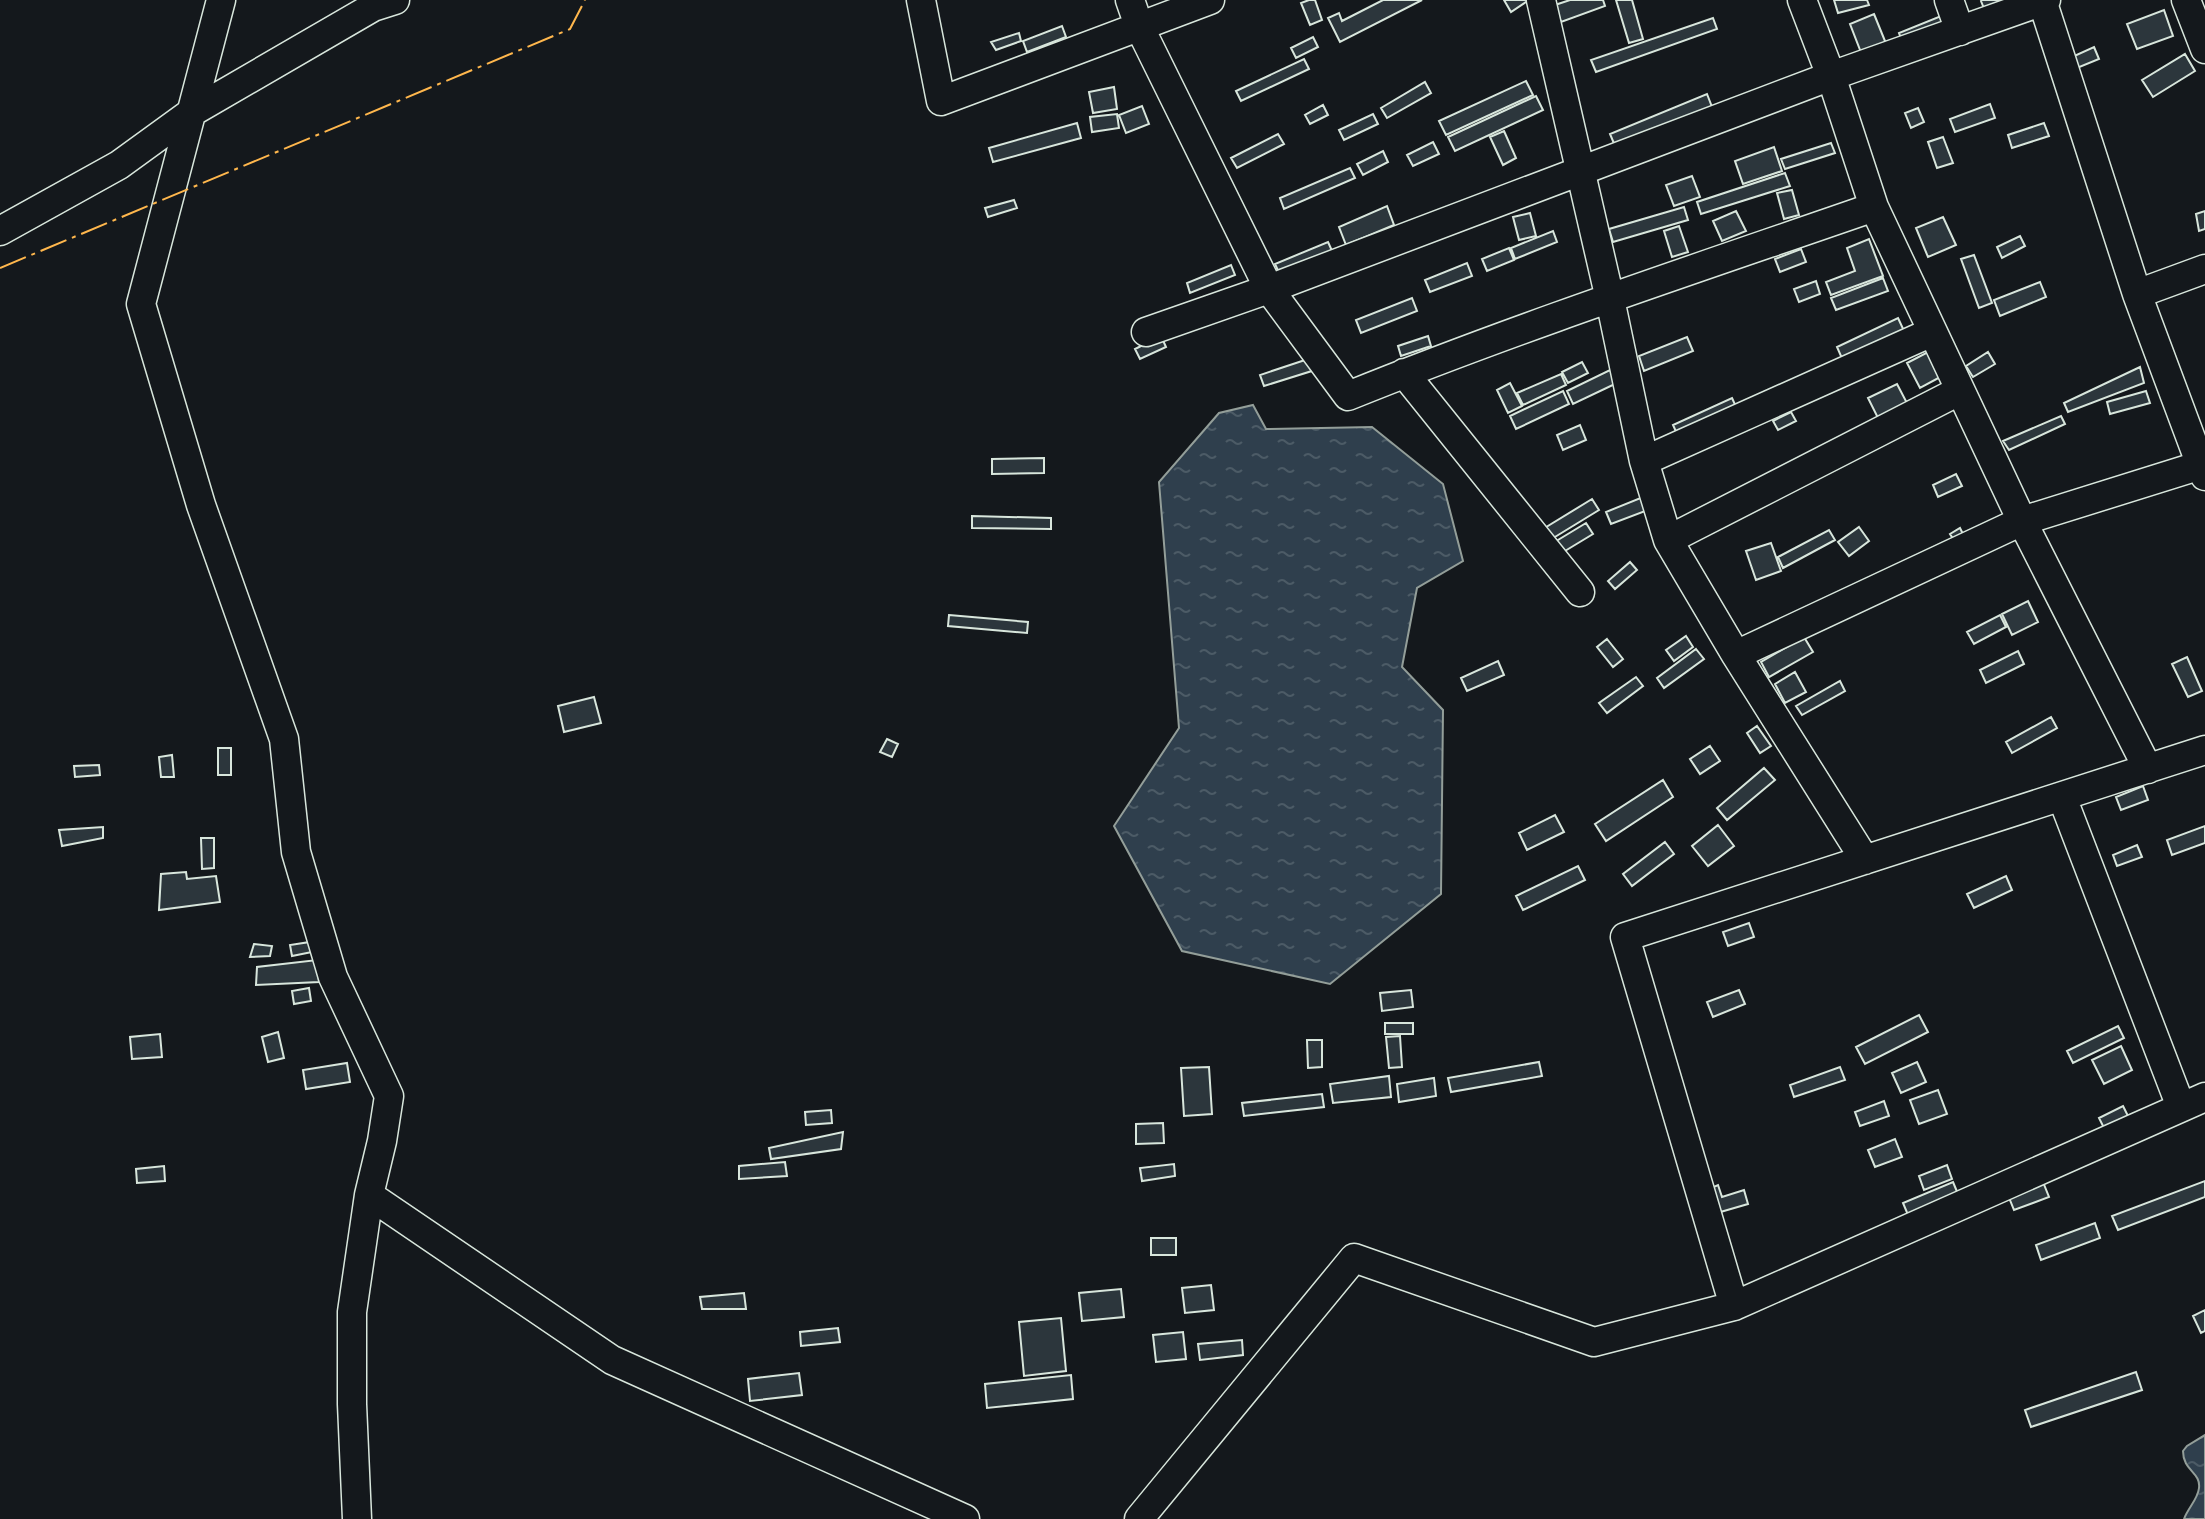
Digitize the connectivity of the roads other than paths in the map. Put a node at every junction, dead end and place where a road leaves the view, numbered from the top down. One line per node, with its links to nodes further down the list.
1 (221, 0): 14 (street)
2 (395, 0): 14 (street)
3 (921, 0): 10 (street)
4 (1210, 0): 10 (street)
5 (1541, 0): 15 (street)
6 (1802, 0): 13 (street)
7 (1949, 0): 11 (street)
8 (2044, 0): 11 (street); 20 (street)
9 (2186, 0): 12 (street)
10 (1135, 13): 19 (street)
11 (1960, 31): 13 (street)
12 (2205, 49)
13 (1831, 76): 15 (street); 16 (street)
14 (192, 112): 17 (street); 37 (street)
15 (1579, 170): 19 (street); 21 (street)
16 (1874, 207): 21 (street); 23 (street)
17 (0, 231)
18 (2205, 269): 20 (street)
19 (1269, 289): 22 (street); 24 (street)
20 (2137, 294): 27 (street)
21 (1610, 299): 24 (street); 26 (street)
22 (1146, 332)
23 (1932, 332): 25 (street); 26 (street)
24 (1404, 373): 30 (street)
25 (1959, 391): 28 (street); 29 (street)
26 (1644, 461): 29 (street)
27 (2203, 470): 28 (street)
28 (2022, 521): 31 (street); 33 (street)
29 (1668, 540): 31 (street)
30 (1580, 592)
31 (1736, 655): 35 (street)
32 (2205, 750): 33 (street)
33 (2148, 769): 34 (street)
34 (2062, 797): 35 (street); 36 (street)
35 (1865, 860): 38 (street)
36 (2193, 1102): 38 (street)
37 (369, 1195): 39 (street); 40 (street)
38 (1734, 1306): 41 (street)
39 (357, 1519)
40 (965, 1519)
41 (1139, 1519)

